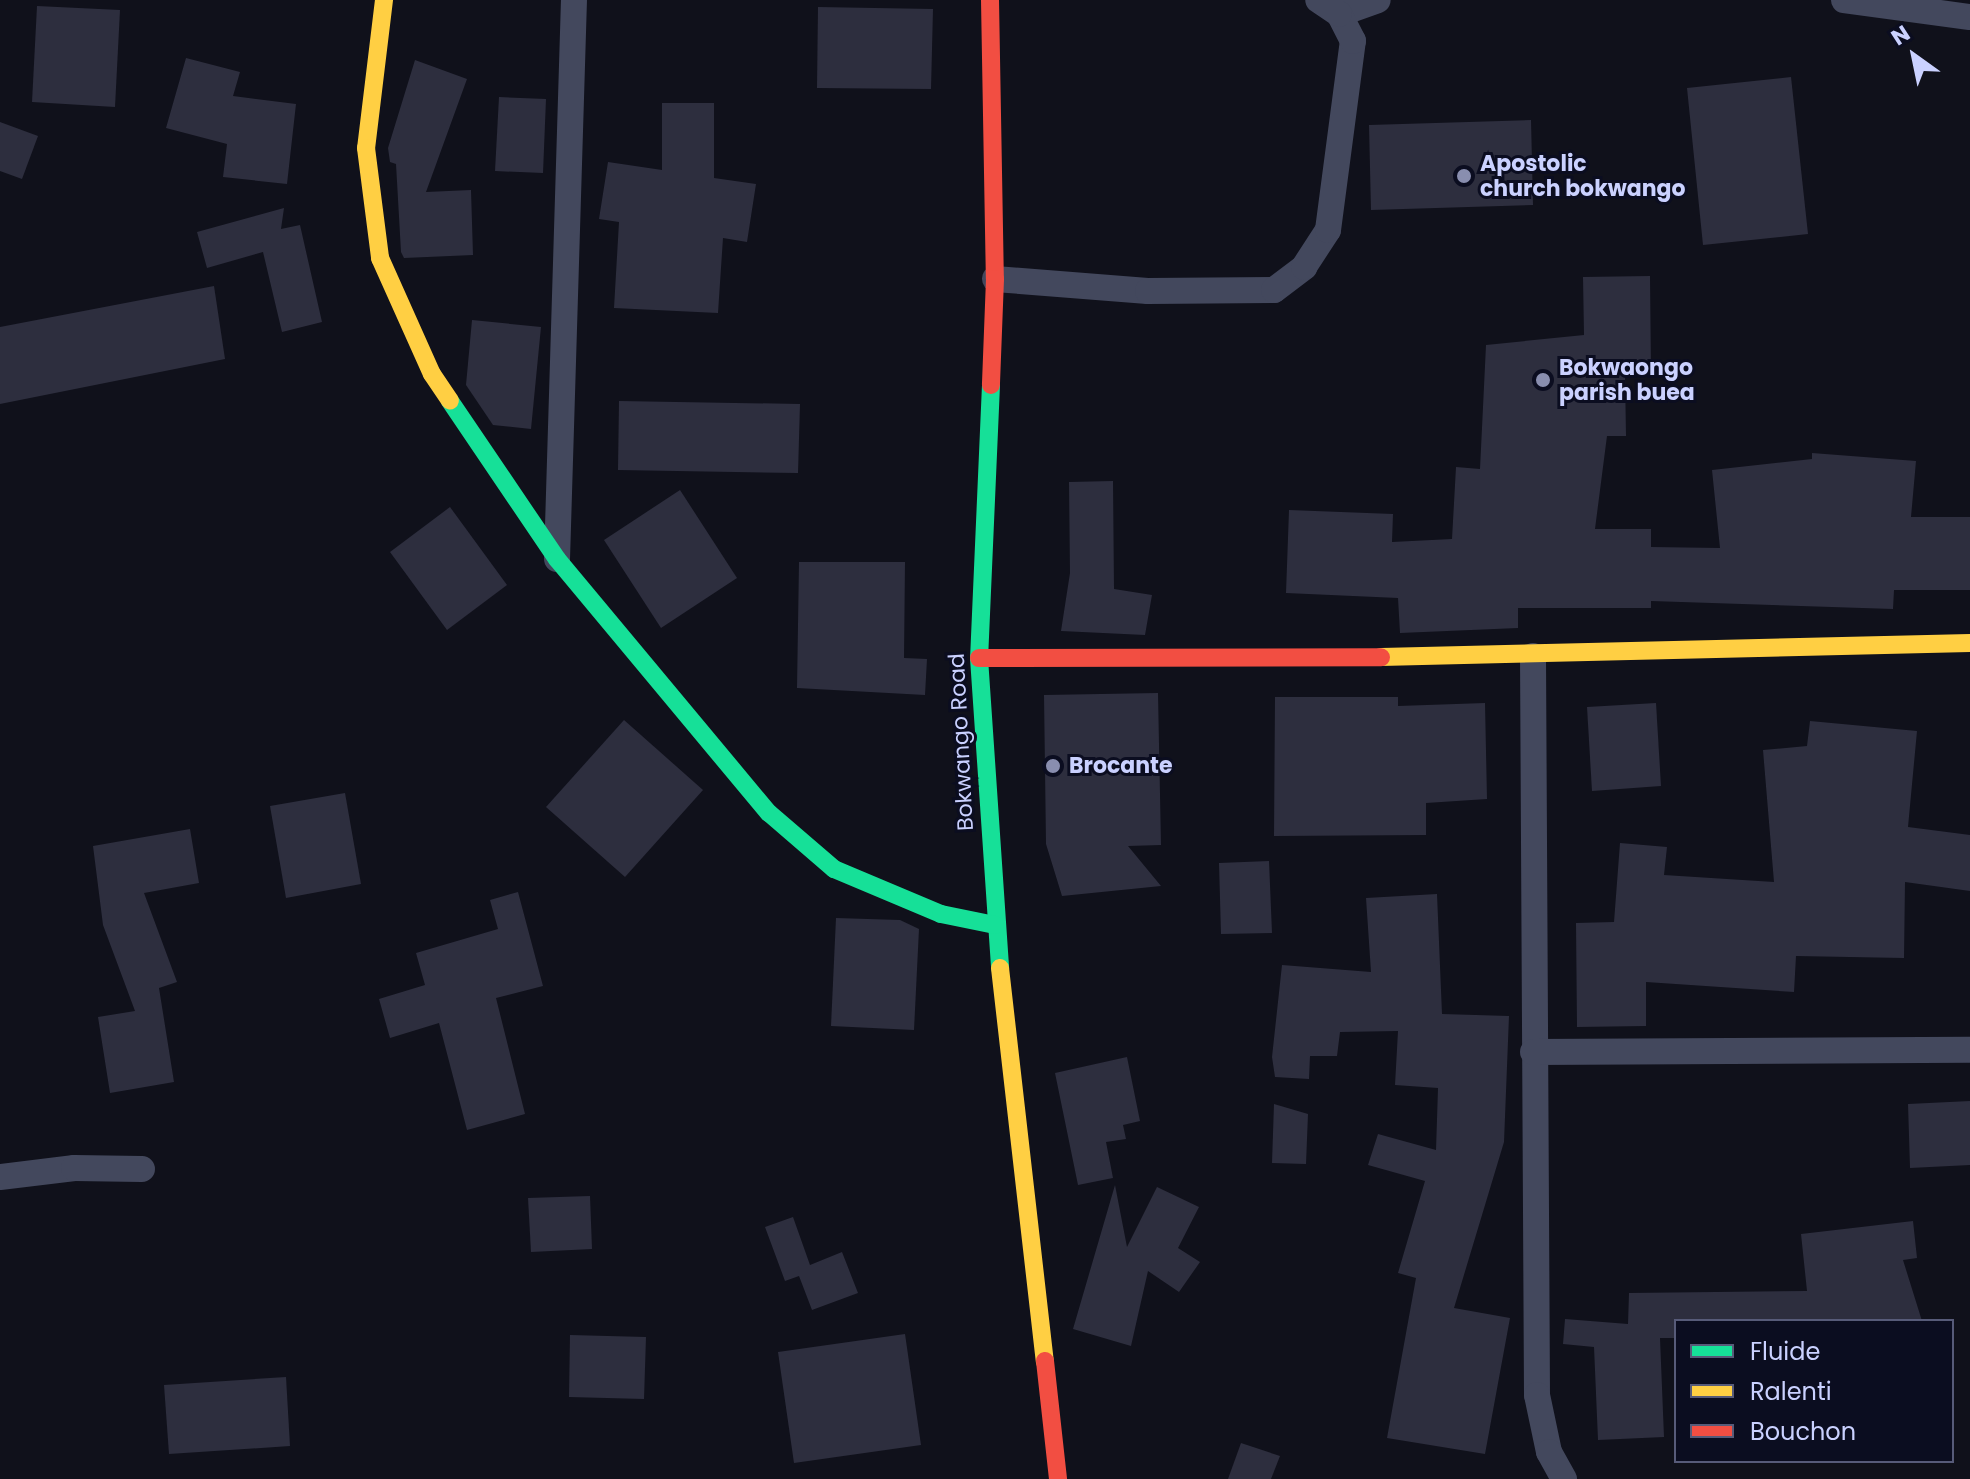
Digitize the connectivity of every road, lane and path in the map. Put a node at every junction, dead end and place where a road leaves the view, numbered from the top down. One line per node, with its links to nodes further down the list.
1 (384, 0): 9 (street)
2 (574, 0): 9 (street)
3 (990, 0): 8 (street, Bokwango Road)
4 (1378, 0): 6 (street)
5 (1844, 0): 7 (street)
6 (1328, 7): 8 (street)
7 (1970, 17)
8 (995, 279): 12 (street, Bokwango Road)
9 (557, 559): 13 (street)
10 (1970, 643): 11 (street)
11 (1533, 656): 12 (street); 15 (street)
12 (979, 658): 13 (street, Bokwango Road)
13 (995, 925): 18 (street, Bokwango Road)
14 (1970, 1050): 15 (street)
15 (1533, 1052): 19 (street)
16 (142, 1169): 17 (street)
17 (0, 1177)
18 (1058, 1479)
19 (1564, 1479)

